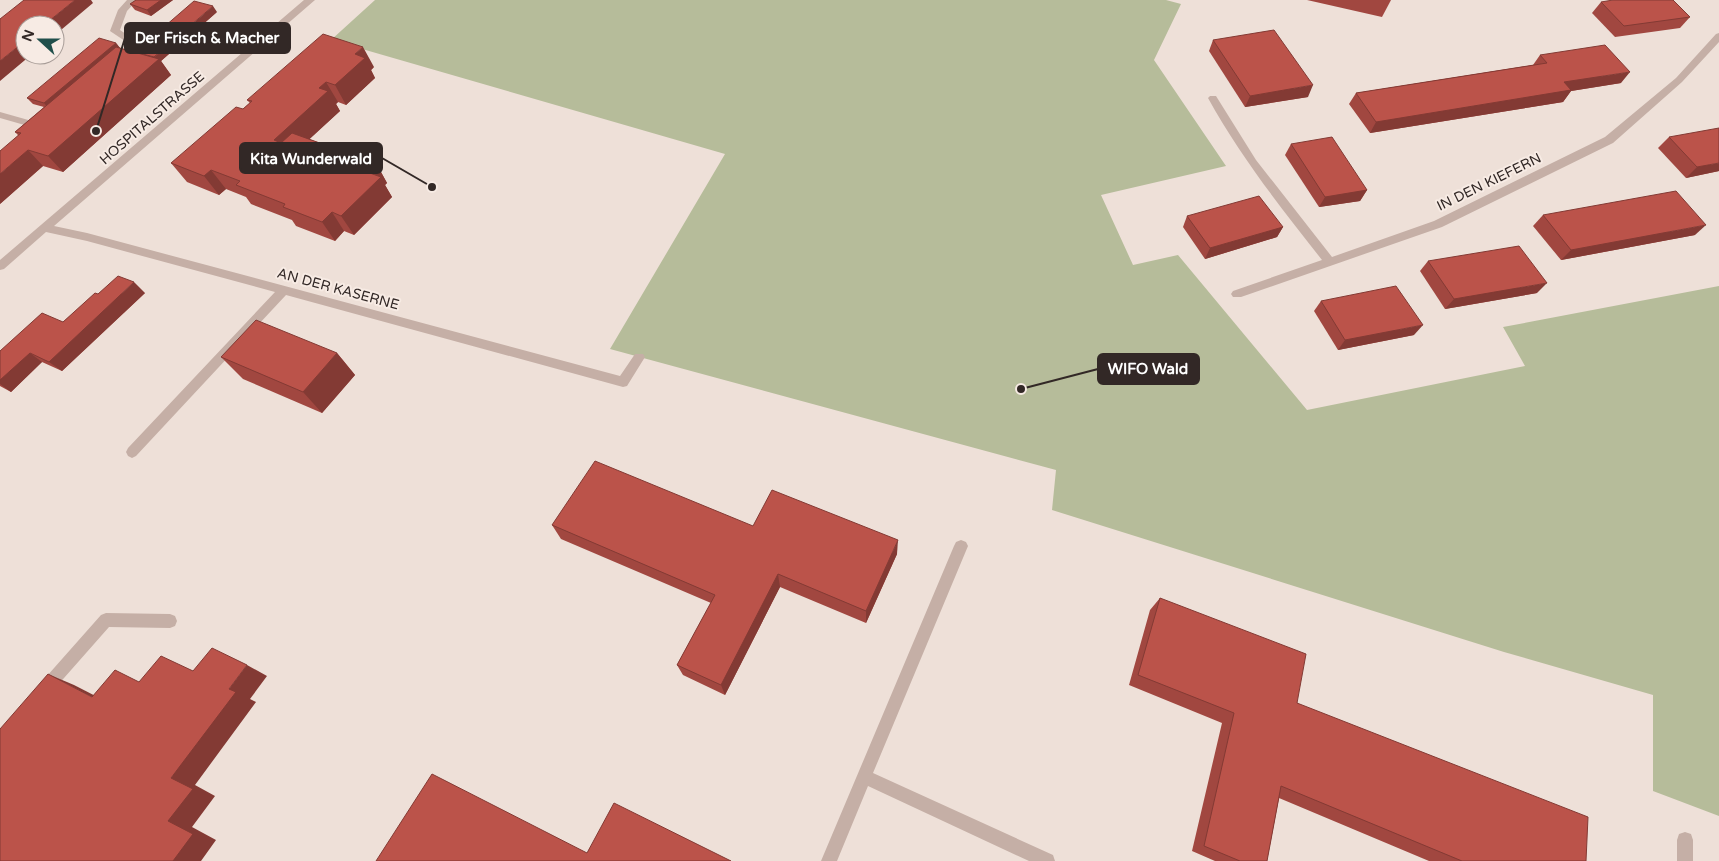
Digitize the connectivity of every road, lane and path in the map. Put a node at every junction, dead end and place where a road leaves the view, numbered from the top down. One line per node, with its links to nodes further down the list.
1 (132, 0): 4 (street)
2 (310, 0): 8 (street, HOSPITALSTRASSE)
3 (1719, 36): 10 (street, IN DEN KIEFERN)
4 (108, 70)
5 (1213, 98): 10 (street)
6 (0, 115): 7 (street)
7 (42, 127)
8 (45, 228): 9 (street, HOSPITALSTRASSE); 12 (street, AN DER KASERNE)
9 (5, 256): 11 (street)
10 (1330, 262): 13 (street, IN DEN KIEFERN)
11 (0, 266)
12 (284, 290): 14 (street, AN DER KASERNE); 15 (street)
13 (1237, 294)
14 (639, 357)
15 (132, 452)
16 (962, 546): 19 (street)
17 (170, 621): 18 (street)
18 (37, 698)
19 (865, 777): 21 (street); 22 (street)
20 (1685, 840): 23 (street)
21 (829, 861)
22 (1047, 861)
23 (1685, 861)

